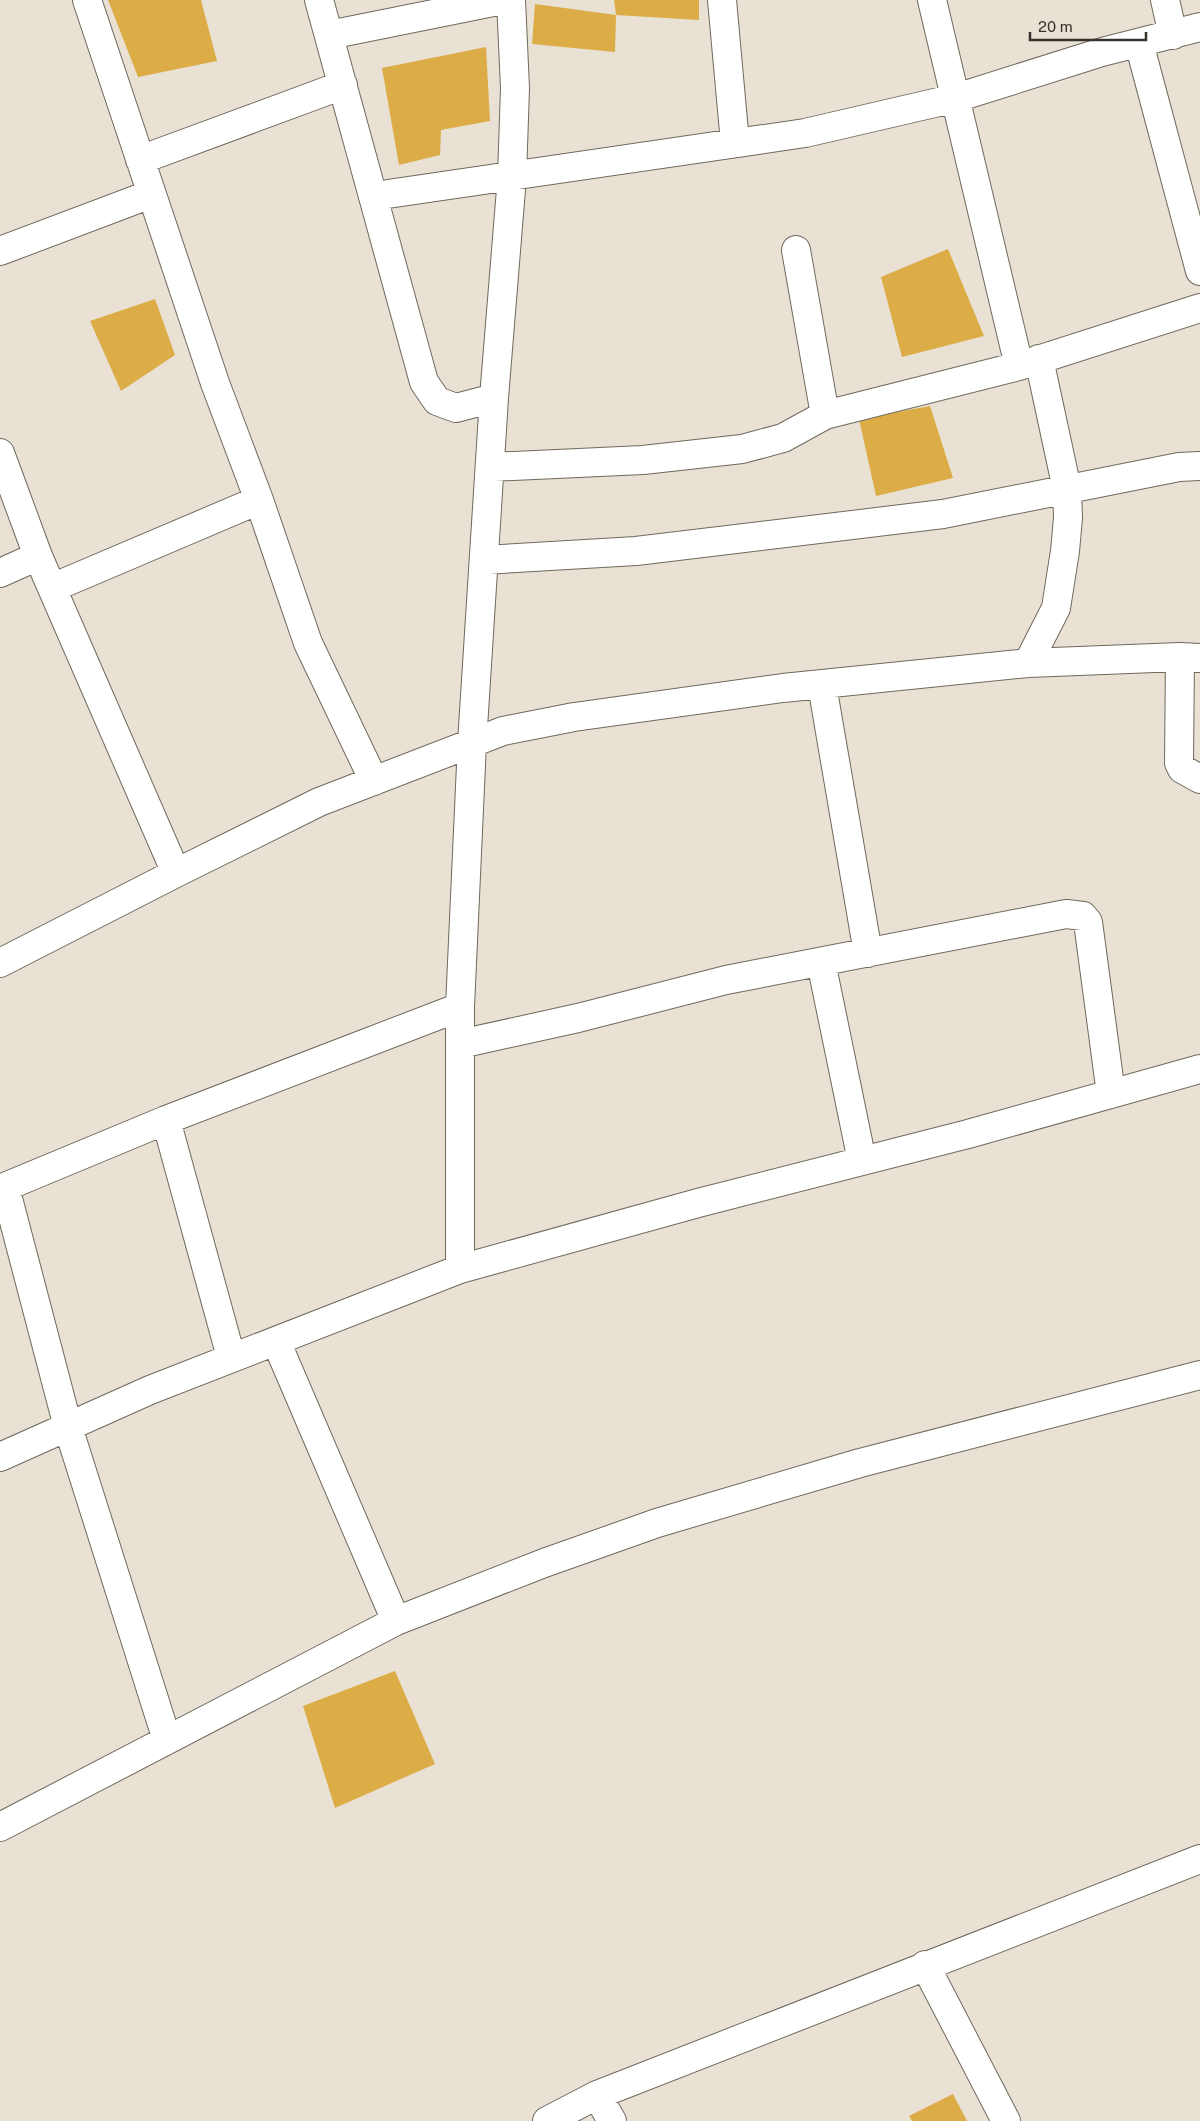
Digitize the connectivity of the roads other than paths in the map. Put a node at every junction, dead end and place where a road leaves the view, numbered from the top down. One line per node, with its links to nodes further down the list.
1 (87, 0): 15 (street)
2 (319, 0): 9 (street)
3 (503, 0): 9 (street)
4 (511, 0): 16 (street)
5 (722, 0): 14 (street)
6 (932, 0): 13 (street)
7 (1165, 0): 10 (street)
8 (1200, 27): 10 (street)
9 (329, 35): 12 (street)
10 (1173, 35): 11 (street)
11 (1139, 43): 13 (street); 21 (street)
12 (343, 85): 15 (street); 18 (street)
13 (956, 98): 14 (street); 23 (street)
14 (736, 143): 16 (street)
15 (140, 160): 17 (street)
16 (512, 177): 18 (street); 24 (street)
17 (151, 194): 20 (street); 30 (street)
18 (374, 196): 24 (street)
19 (796, 250): 25 (street)
20 (0, 251)
21 (1200, 271)
22 (1200, 308): 23 (street)
23 (1029, 362): 25 (street); 29 (street)
24 (494, 398): 27 (street)
25 (825, 415): 27 (street)
26 (1200, 466): 29 (street)
27 (490, 467): 32 (street)
28 (3, 470): 31 (street)
29 (1067, 489): 32 (street); 36 (street)
30 (259, 500): 34 (street); 40 (street)
31 (38, 556): 33 (street); 34 (street)
32 (484, 560): 38 (street)
33 (0, 573)
34 (52, 588): 41 (street)
35 (1190, 658): 36 (street); 39 (street)
36 (1028, 663): 37 (street)
37 (822, 684): 38 (street); 42 (street)
38 (472, 743): 40 (street); 45 (street)
39 (1200, 779)
40 (374, 781): 41 (street)
41 (176, 873): 44 (street)
42 (868, 953): 43 (street); 48 (street)
43 (821, 962): 46 (street); 50 (street)
44 (0, 963)
45 (460, 1007): 46 (street); 49 (street)
46 (460, 1044): 52 (street)
47 (1200, 1069): 48 (street)
48 (1111, 1094): 50 (street)
49 (166, 1120): 51 (street); 54 (street)
50 (862, 1161): 52 (street)
51 (2, 1188): 56 (street)
52 (460, 1269): 53 (street)
53 (276, 1341): 54 (street); 58 (street)
54 (232, 1357): 56 (street)
55 (1200, 1375): 58 (street)
56 (68, 1426): 57 (street); 59 (street)
57 (0, 1457)
58 (396, 1621): 59 (street)
59 (167, 1740): 60 (street)
60 (0, 1827)
61 (1200, 1859): 62 (street)
62 (925, 1965): 63 (street); 66 (street)
63 (597, 2095): 64 (street); 65 (street)
64 (547, 2121)
65 (612, 2121)
66 (1006, 2121)

